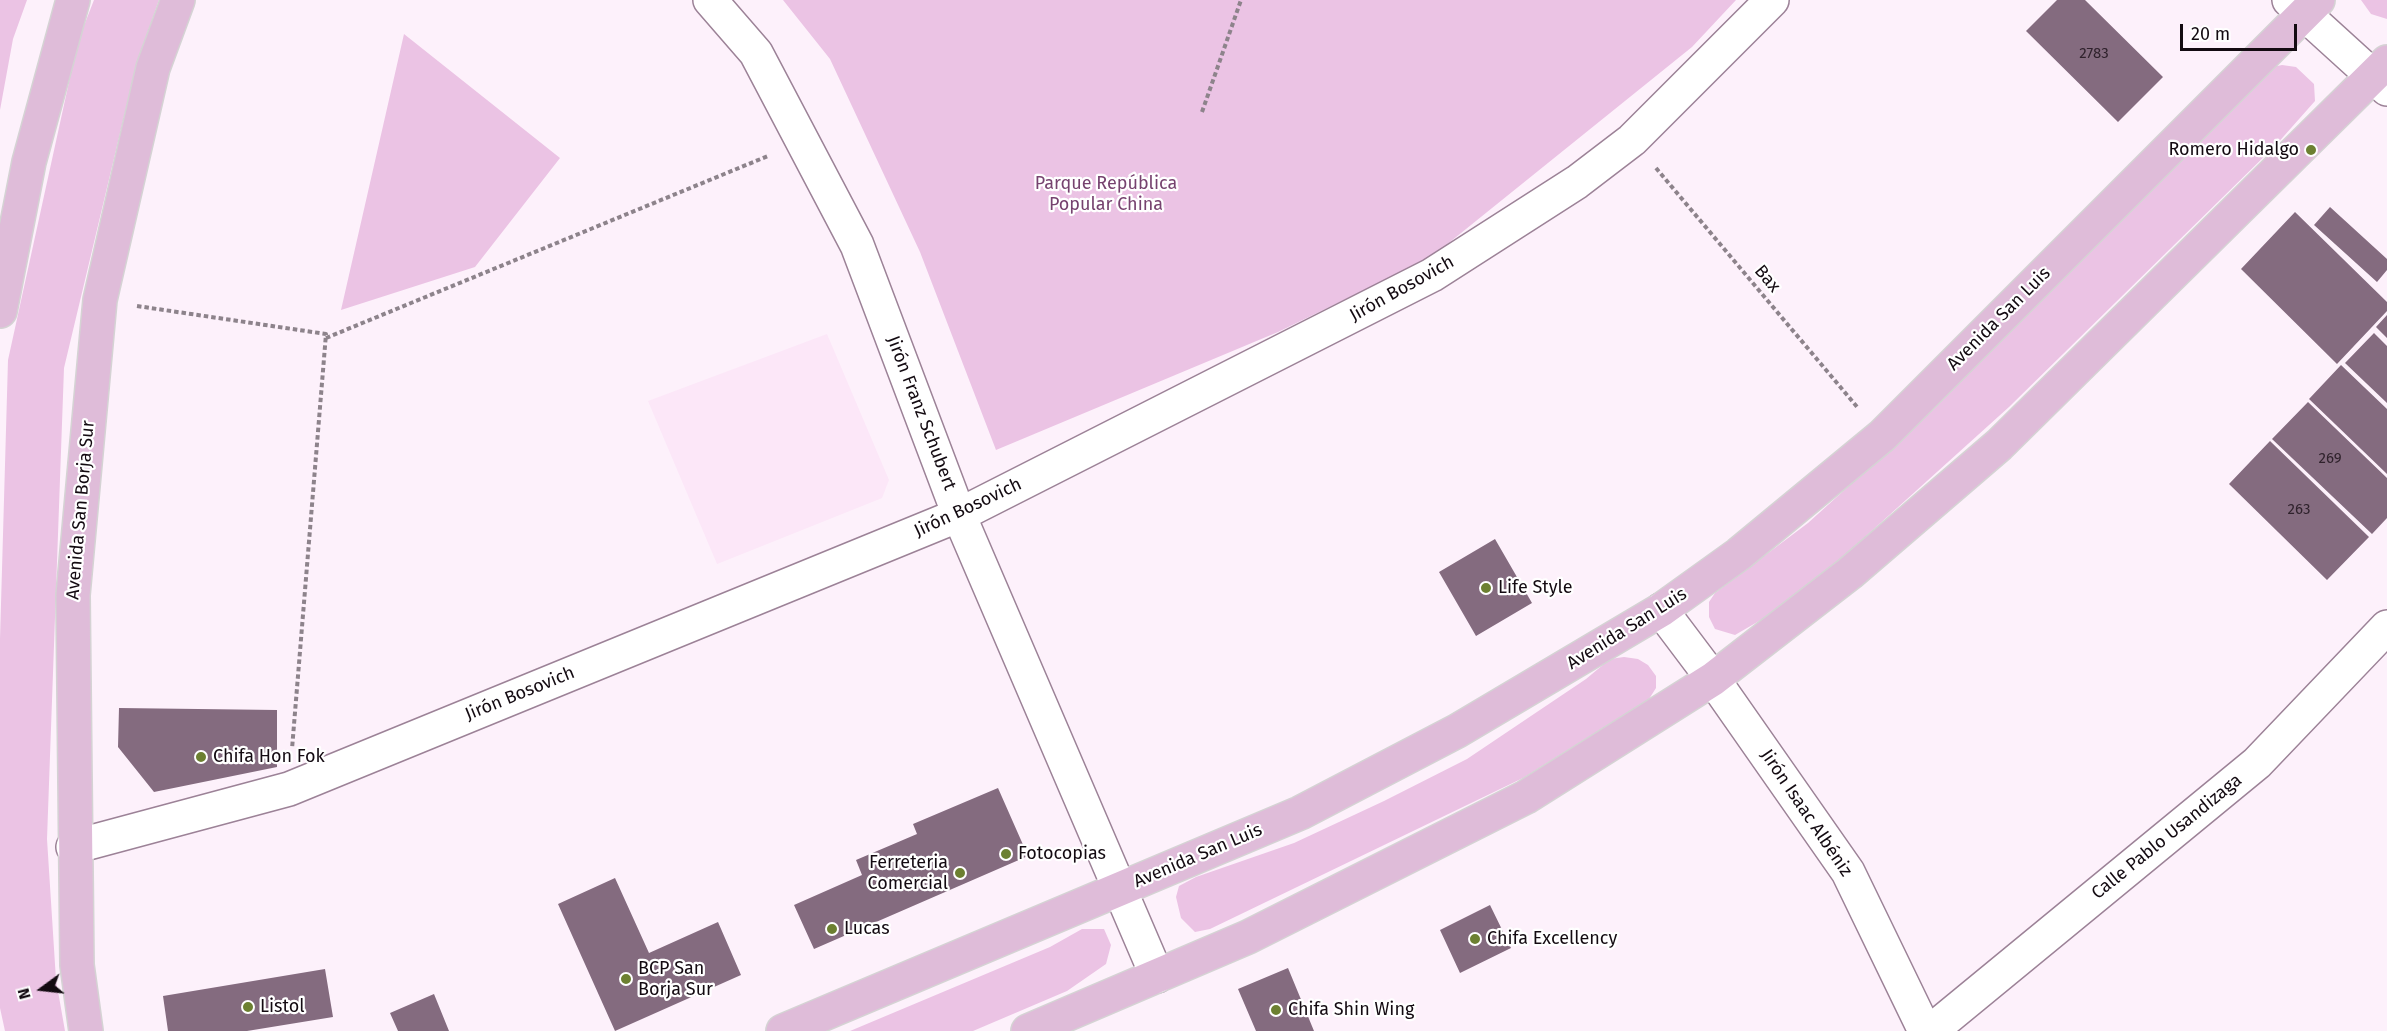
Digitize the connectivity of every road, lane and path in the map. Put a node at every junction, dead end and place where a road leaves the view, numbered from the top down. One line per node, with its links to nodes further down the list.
1 (73, 0): 12 (main road)
2 (178, 0): 11 (main road, Avenida San Borja Sur)
3 (710, 0): 10 (street, Jirón Franz Schubert)
4 (1240, 0): 8 (path)
5 (1772, 0): 9 (street, Jirón Bosovich)
6 (2303, 5): 7 (street); 14 (main road, Avenida San Luis)
7 (2382, 76): 18 (main road)
8 (1202, 112)
9 (1632, 140): 14 (path, Bax); 15 (street, Jirón Bosovich)
10 (802, 142): 13 (path); 15 (street, Jirón Franz Schubert)
11 (100, 300): 13 (path); 20 (main road, Avenida San Borja Sur)
12 (0, 310)
13 (325, 339): 19 (path)
14 (1882, 436): 16 (main road, Avenida San Luis)
15 (959, 515): 19 (street, Jirón Bosovich); 21 (street, Jirón Franz Schubert)
16 (1661, 610): 18 (street, Jirón Isaac Albéniz); 21 (main road, Avenida San Luis)
17 (2387, 627): 27 (street, Calle Pablo Usandizaga)
18 (1713, 679): 22 (main road); 26 (street, Jirón Isaac Albéniz)
19 (289, 789): 20 (street, Jirón Bosovich)
20 (74, 847): 23 (main road, Avenida San Borja Sur)
21 (1119, 889): 22 (street, Jirón Franz Schubert); 24 (main road, Avenida San Luis)
22 (1157, 976): 25 (main road)
23 (86, 1031)
24 (783, 1031)
25 (1028, 1031)
26 (1925, 1031)
27 (1931, 1031)

